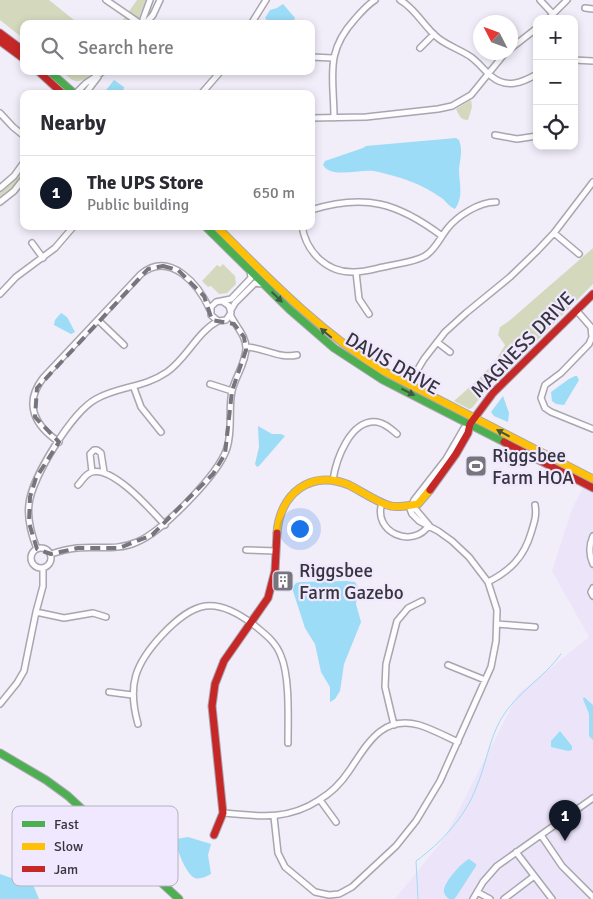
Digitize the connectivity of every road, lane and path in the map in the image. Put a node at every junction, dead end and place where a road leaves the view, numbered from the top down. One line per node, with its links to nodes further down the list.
1 (106, 0): 12 (street)
2 (150, 0): 13 (street)
3 (160, 0): 14 (street)
4 (266, 0): 15 (street)
5 (374, 0): 25 (street)
6 (400, 0): 18 (street)
7 (540, 0): 11 (street)
8 (567, 0): 11 (street)
9 (585, 8): 10 (street)
10 (593, 10)
11 (553, 14)
12 (137, 20)
13 (143, 20)
14 (147, 20)
15 (256, 20)
16 (533, 31): 20 (street)
17 (0, 33): 21 (main road)
18 (434, 34): 22 (street); 29 (street)
19 (0, 40): 23 (main road)
20 (518, 43)
21 (20, 48)
22 (420, 48)
23 (20, 56)
24 (315, 57): 25 (street)
25 (333, 58): 43 (street)
26 (499, 60): 29 (street)
27 (578, 60): 28 (street)
28 (593, 60)
29 (488, 73): 35 (street); 43 (street)
30 (43, 75): 36 (main road)
31 (54, 75): 37 (main road)
32 (97, 75): 38 (street)
33 (100, 75): 39 (street)
34 (217, 75): 40 (street)
35 (533, 76)
36 (59, 90)
37 (70, 90)
38 (79, 90)
39 (88, 90)
40 (204, 90)
41 (0, 113): 44 (street)
42 (315, 118): 43 (street)
43 (334, 118)
44 (20, 133)
45 (495, 135): 46 (street)
46 (533, 137)
47 (20, 168): 50 (street)
48 (593, 182): 58 (street)
49 (20, 183): 51 (street)
50 (0, 188)
51 (0, 202)
52 (496, 202): 59 (street)
53 (315, 209): 59 (street)
54 (71, 230): 62 (street)
55 (209, 230): 63 (main road, DAVIS DRIVE)
56 (220, 230): 84 (main road, DAVIS DRIVE, one-way to 56)
57 (303, 230): 64 (street)
58 (554, 233): 61 (street); 78 (street)
59 (442, 236): 64 (street)
60 (32, 243): 62 (street)
61 (579, 254)
62 (44, 258): 66 (street)
63 (250, 271): 65 (main road, DAVIS DRIVE); 69 (street)
64 (356, 272): 73 (street)
65 (263, 284): 72 (street); 87 (main road, DAVIS DRIVE, one-way to 87)
66 (0, 292)
67 (593, 294): 70 (main road, MAGNESS DRIVE)
68 (204, 296): 69 (street); 71 (street); 74 (street)
69 (220, 301): 71 (street); 72 (street)
70 (577, 311): 87 (main road, MAGNESS DRIVE); 88 (street)
71 (211, 312): 75 (street); 77 (street)
72 (230, 313): 75 (street); 76 (street)
73 (369, 314)
74 (98, 320): 79 (street); 91 (street)
75 (221, 321): 76 (street); 77 (street)
76 (234, 324): 80 (street)
77 (209, 326): 85 (street)
78 (437, 342): 81 (street); 84 (street)
79 (124, 345)
80 (246, 347): 82 (street); 86 (street)
81 (450, 352)
82 (297, 355)
83 (210, 384): 86 (street)
84 (408, 384): 87 (main road, DAVIS DRIVE)
85 (134, 388): 89 (street); 91 (street)
86 (232, 391): 101 (street)
87 (472, 421): 94 (main road, DAVIS DRIVE, one-way to 87); 97 (main road, DAVIS DRIVE); 99 (main road, MAGNESS DRIVE)
88 (593, 428)
89 (161, 432)
90 (397, 434): 95 (street)
91 (59, 442): 104 (street)
92 (92, 472): 93 (street); 93 (street); 96 (street)
93 (104, 472): 101 (street)
94 (593, 479)
95 (333, 480): 98 (main road); 106 (main road)
96 (78, 485)
97 (593, 488)
98 (382, 503): 99 (main road); 102 (street)
99 (412, 505): 102 (street)
100 (535, 505): 110 (street)
101 (165, 525): 107 (street)
102 (429, 525): 110 (street)
103 (593, 536): 108 (street)
104 (37, 549): 107 (street); 109 (street)
105 (246, 550): 106 (street)
106 (276, 551): 116 (main road)
107 (51, 554): 109 (street)
108 (593, 564)
109 (44, 568): 114 (street)
110 (488, 582): 117 (street)
111 (593, 588): 112 (street)
112 (593, 596)
113 (422, 601): 125 (street)
114 (36, 612): 115 (street); 123 (street)
115 (106, 617)
116 (252, 624): 122 (street); 127 (street); 132 (main road)
117 (497, 624): 118 (street); 120 (street)
118 (535, 627)
119 (448, 665): 120 (street)
120 (485, 680): 126 (street)
121 (109, 692): 122 (street)
122 (132, 695): 124 (street)
123 (0, 704)
124 (138, 724)
125 (394, 725): 126 (street); 130 (street)
126 (458, 742): 133 (street)
127 (288, 743)
128 (0, 753): 131 (main road)
129 (593, 798): 136 (street)
130 (320, 800): 133 (street); 134 (street)
131 (79, 806)
132 (223, 813): 133 (street); 135 (main road)
133 (274, 816)
134 (336, 822)
135 (214, 835)
136 (541, 835): 137 (street); 141 (street)
137 (516, 852): 138 (street); 140 (street)
138 (533, 877): 145 (street); 146 (street)
139 (165, 886): 142 (main road)
140 (477, 892): 143 (street); 144 (street)
141 (593, 897)
142 (179, 899)
143 (473, 899)
144 (490, 899)
145 (504, 899)
146 (552, 899)

